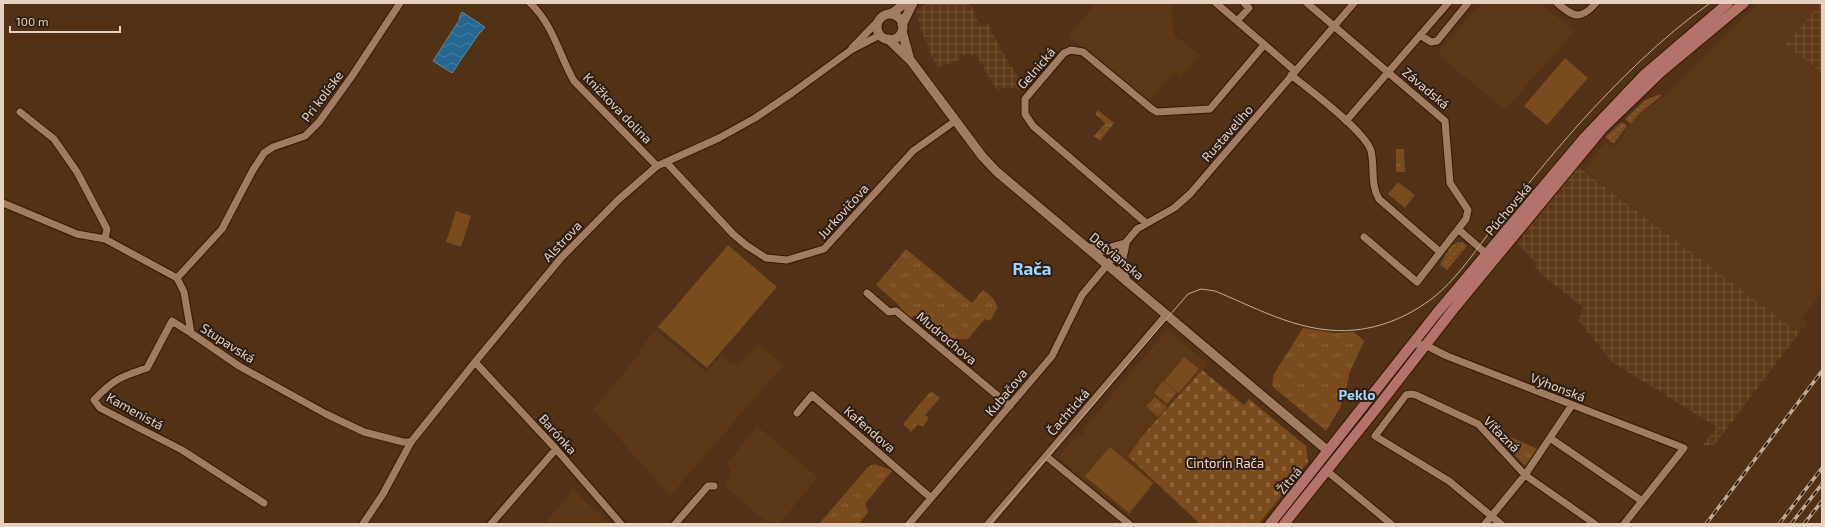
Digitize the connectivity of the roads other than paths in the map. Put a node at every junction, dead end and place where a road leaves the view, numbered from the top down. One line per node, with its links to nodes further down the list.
1 (400, 3): 43 (street, Pri kolíske)
2 (530, 3): 31 (street, Knižkova dolina)
3 (904, 3): 15 (street)
4 (913, 3): 19 (street)
5 (1216, 3): 17 (street)
6 (1307, 3): 18 (street, Závadská)
7 (1354, 3): 18 (street, Rustaveliho)
8 (1448, 3): 20 (street)
9 (1468, 3): 20 (street)
10 (1556, 3): 11 (street)
11 (1596, 3)
12 (1728, 3): 39 (main road, Púchovská)
13 (1744, 3): 42 (main road, Púchovská)
14 (1249, 5): 17 (street)
15 (889, 14): 16 (street); 19 (street)
16 (879, 20): 21 (street); 23 (street, Alstrova)
17 (1237, 21): 22 (street)
18 (1334, 26): 25 (street, Závadská); 26 (street, Rustaveliho)
19 (902, 28): 21 (street); 24 (street, Detvianska)
20 (1420, 35): 25 (street)
21 (884, 37): 23 (street, Alstrova); 24 (street, Detvianska)
22 (1264, 45): 26 (street); 33 (street, Gelnická)
23 (851, 50): 30 (street, Alstrova)
24 (911, 61): 28 (street, Detvianska)
25 (1388, 71): 29 (street); 34 (street, Závadská)
26 (1293, 73): 29 (street); 33 (street, Rustaveliho)
27 (20, 112): 36 (street)
28 (956, 121): 30 (street, Jurkovičova); 38 (street, Detvianska)
29 (1346, 121): 40 (street)
30 (666, 162): 31 (street, Alstrova)
31 (657, 166): 50 (street, Alstrova)
32 (3, 203): 36 (street)
33 (1146, 222): 37 (street, Rustaveliho)
34 (1458, 230): 39 (street); 40 (street, Závadská)
35 (1364, 237): 40 (street, Závadská)
36 (105, 239): 43 (street)
37 (1125, 244): 38 (street); 41 (street, Rustaveliho); 44 (street)
38 (1087, 248): 41 (street, Detvianska)
39 (1484, 251): 42 (street); 48 (main road, Púchovská)
40 (1440, 252)
41 (1107, 265): 44 (street, Detvianska); 52 (street, Kubačova)
42 (1489, 266): 49 (main road, Púchovská)
43 (177, 278): 47 (street, Stupavská)
44 (1126, 281): 46 (street, Detvianska)
45 (867, 293): 52 (street, Mudrochova)
46 (1166, 315): 58 (street, Detvianska); 59 (street, Čachtická)
47 (191, 333): 55 (street, Stupavská); 65 (street, Kamenistá)
48 (1413, 344): 49 (street, Výhonská); 58 (main road, Púchovská)
49 (1425, 346): 51 (street, Výhonská); 56 (main road, Púchovská)
50 (475, 362): 55 (street, Alstrova); 57 (street, Barónka)
51 (1572, 404): 54 (street); 64 (street, Výhonská)
52 (1010, 406): 63 (street, Kubačova)
53 (797, 413): 63 (street, Kafendova)
54 (1550, 438): 61 (street); 64 (street)
55 (411, 442): 67 (street, Alstrova)
56 (1345, 447): 58 (main road); 60 (main road, Púchovská)
57 (556, 449): 68 (street); 69 (street, Barónka)
58 (1328, 451): 60 (main road); 74 (main road, Žitná)
59 (1046, 456): 72 (street, Čachtická); 73 (street)
60 (1327, 471): 75 (main road, Žitná); 76 (street)
61 (1525, 474): 66 (street); 66 (street, Víťazná); 79 (street, Víťazná)
62 (714, 486): 70 (street)
63 (931, 498): 71 (street, Kubačova)
64 (1642, 501): 80 (street)
65 (264, 503)
66 (1492, 517): 77 (street); 78 (street)
67 (363, 524)
68 (491, 524)
69 (621, 524)
70 (675, 524)
71 (909, 524)
72 (988, 524)
73 (1129, 524)
74 (1270, 524)
75 (1284, 524)
76 (1391, 524)
77 (1485, 524)
78 (1501, 524)
79 (1595, 524)
80 (1624, 524)

